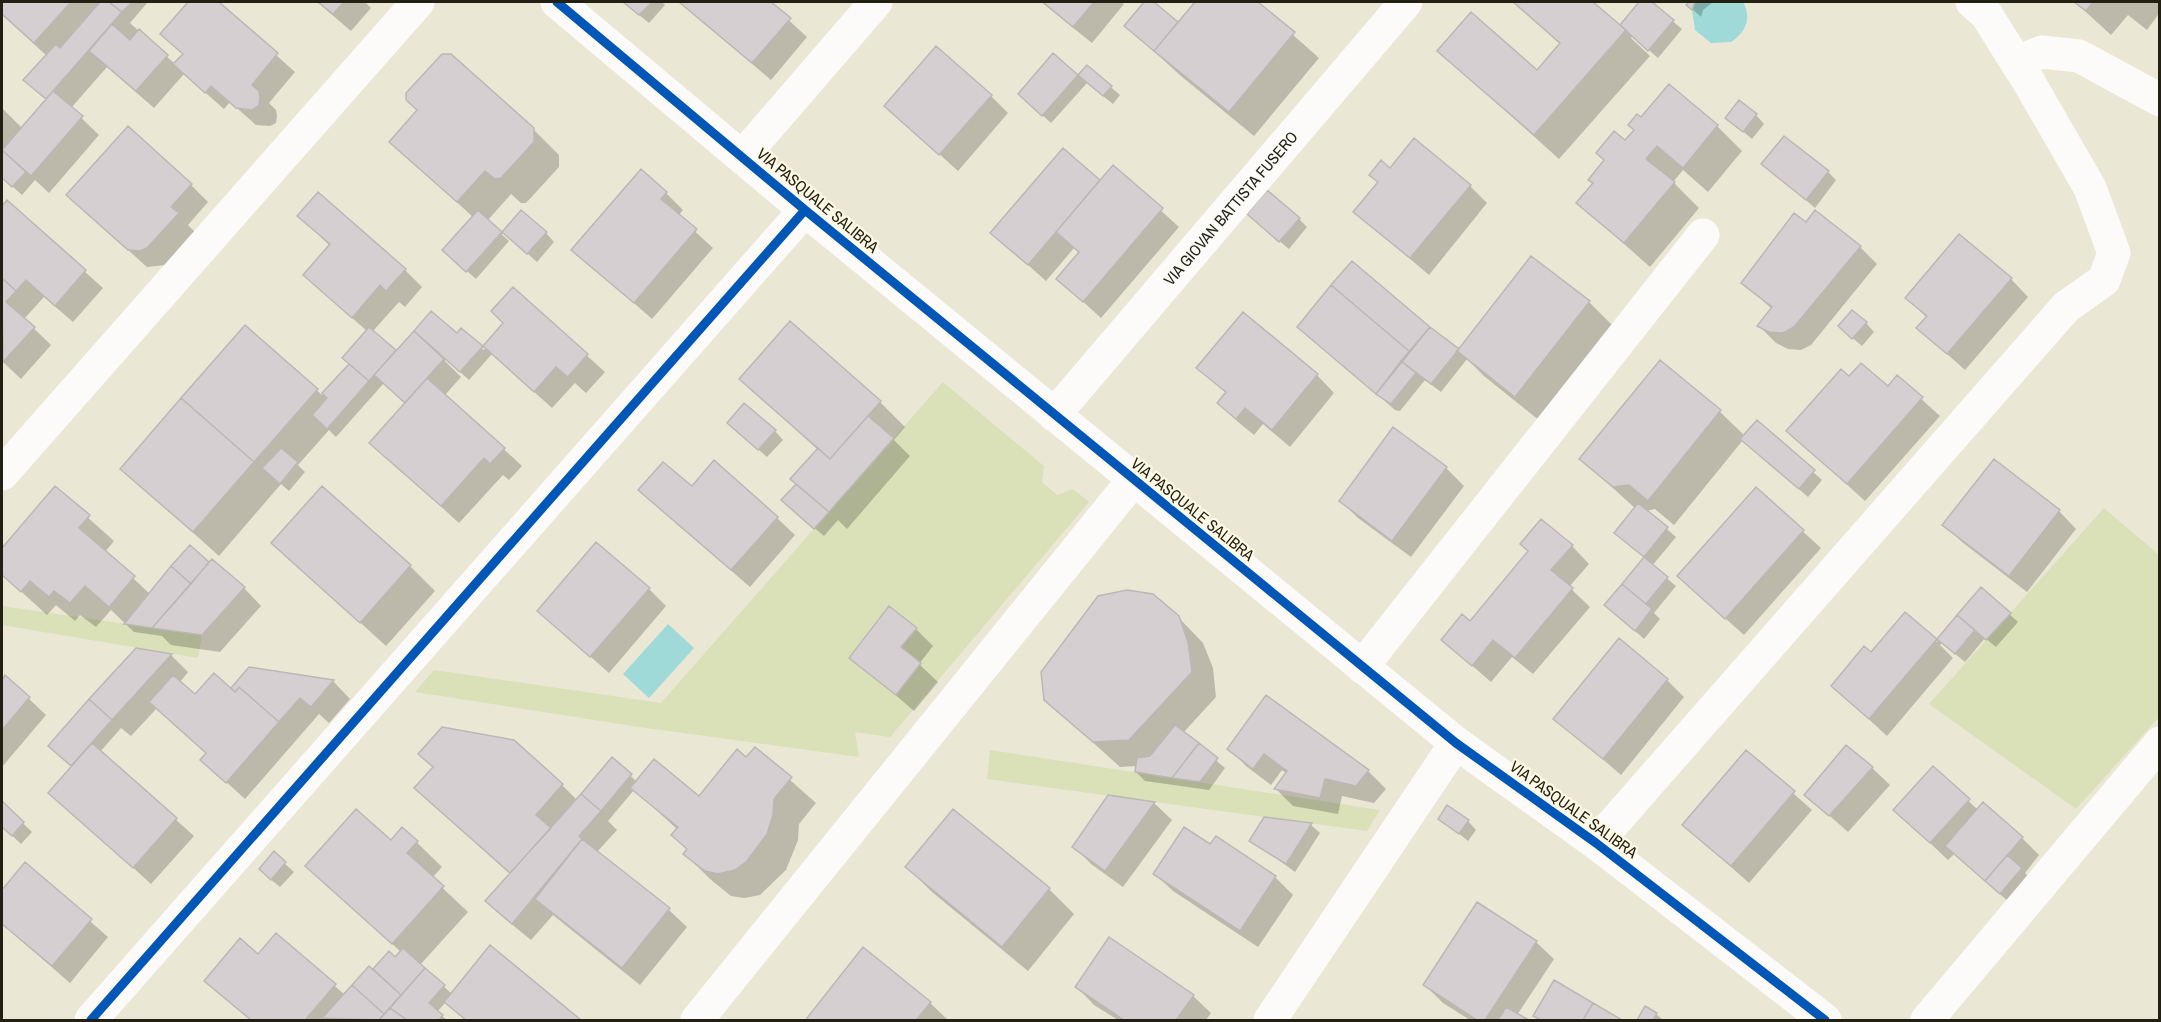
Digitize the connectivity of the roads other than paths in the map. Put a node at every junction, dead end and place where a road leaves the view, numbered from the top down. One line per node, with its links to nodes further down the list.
1 (418, 2): 12 (street)
2 (557, 2): 8 (street, VIA PASQUALE SALIBRA)
3 (876, 2): 8 (street)
4 (1406, 2): 11 (street, VIA GIOVAN BATTISTA FUSERO)
5 (1972, 2): 6 (street)
6 (2017, 62): 7 (street); 17 (street)
7 (2160, 100)
8 (742, 157): 9 (street, VIA PASQUALE SALIBRA)
9 (805, 210): 11 (street, VIA PASQUALE SALIBRA); 19 (street)
10 (1703, 235): 14 (street)
11 (1054, 415): 13 (street, VIA PASQUALE SALIBRA)
12 (2, 474)
13 (1134, 479): 14 (street, VIA PASQUALE SALIBRA); 20 (street)
14 (1362, 667): 15 (street, VIA PASQUALE SALIBRA)
15 (1456, 743): 17 (street, VIA PASQUALE SALIBRA); 21 (street)
16 (2160, 743): 22 (street)
17 (1596, 843): 18 (street, VIA PASQUALE SALIBRA)
18 (1810, 1016)
19 (92, 1020)
20 (697, 1020)
21 (1270, 1020)
22 (1927, 1020)

